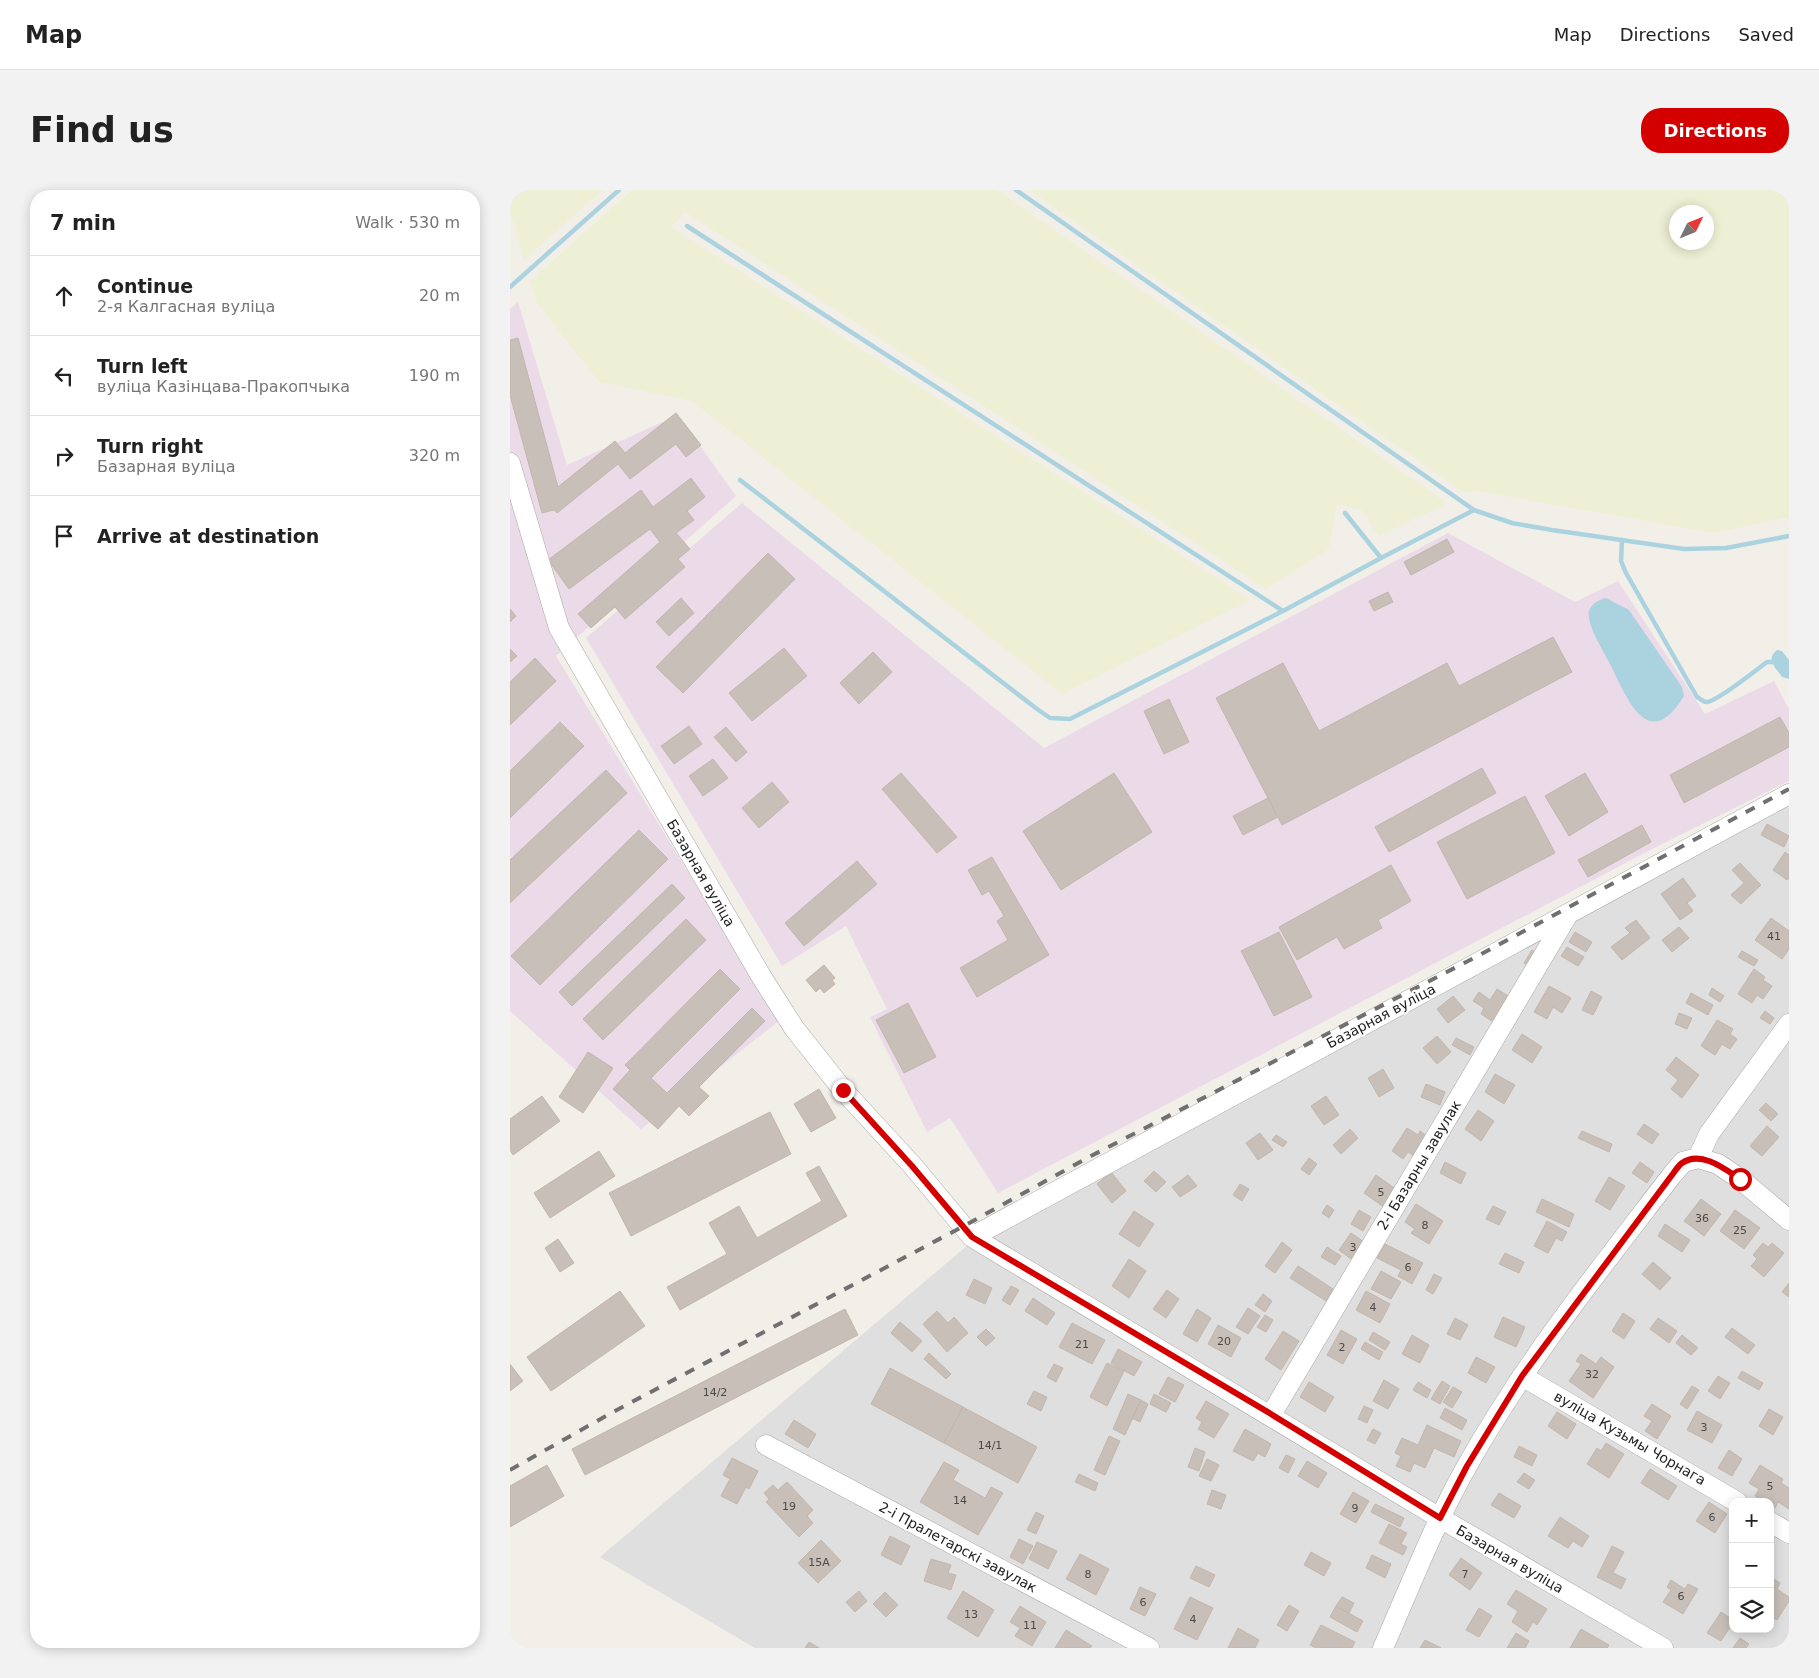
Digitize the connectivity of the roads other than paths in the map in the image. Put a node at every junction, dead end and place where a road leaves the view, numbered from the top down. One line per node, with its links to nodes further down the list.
1 (510, 463): 7 (street, Базарная вуліца)
2 (1789, 794): 3 (street, Базарная вуліца)
3 (1567, 916): 7 (street, Базарная вуліца); 9 (street, 2-і Базарны завулак)
4 (1789, 1024): 5 (street)
5 (1698, 1158): 6 (street); 8 (street)
6 (1789, 1220)
7 (972, 1237): 9 (street, Базарная вуліца)
8 (1522, 1376): 11 (street, вуліца Кузьмы Чорнага); 12 (street)
9 (1271, 1414): 12 (street, Базарная вуліца)
10 (766, 1446): 16 (street, 2-і Пралетарскі завулак)
11 (1730, 1498)
12 (1440, 1518): 15 (street, Базарная вуліца); 17 (street)
13 (1774, 1525): 14 (street)
14 (1789, 1534)
15 (1635, 1641): 18 (street, Базарная вуліца)
16 (1149, 1648)
17 (1383, 1648)
18 (1663, 1648)

